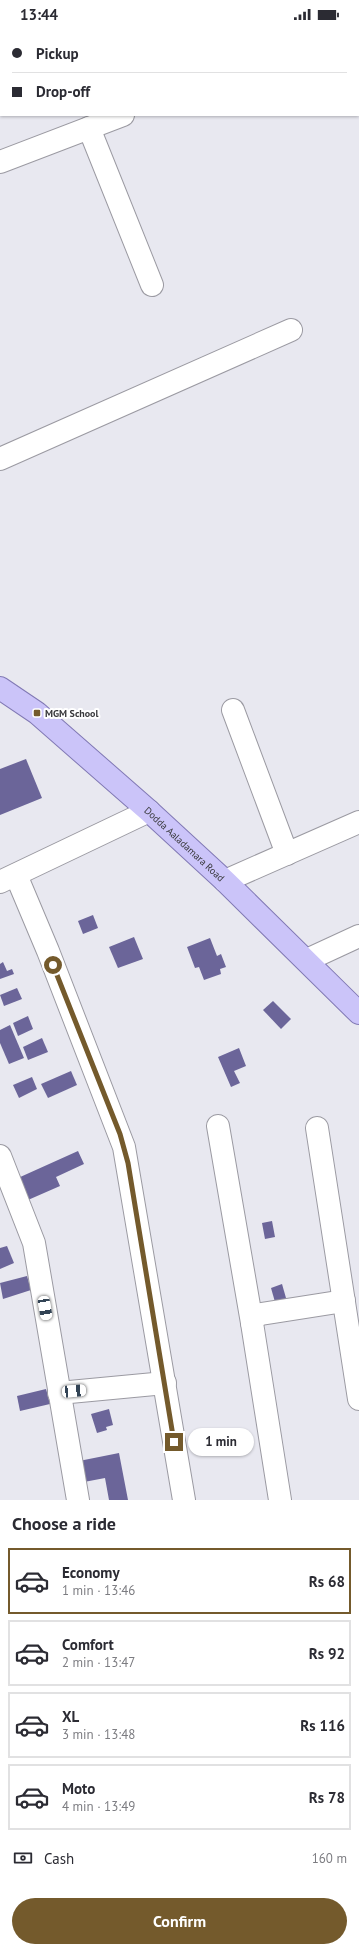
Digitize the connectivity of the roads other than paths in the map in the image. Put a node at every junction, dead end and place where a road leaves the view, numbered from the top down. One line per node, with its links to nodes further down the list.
1 (120, 116): 2 (street)
2 (89, 128): 3 (street); 4 (street)
3 (0, 162)
4 (152, 285)
5 (291, 330): 6 (street)
6 (0, 459)
7 (0, 688): 9 (main road, Dodda Aaladamara Road)
8 (232, 710): 11 (street)
9 (149, 811): 12 (street); 13 (main road, Dodda Aaladamara Road)
10 (359, 822): 11 (street)
11 (287, 854): 13 (street)
12 (8, 878): 22 (street)
13 (225, 881): 15 (main road, Dodda Aaladamara Road)
14 (359, 936): 15 (street)
15 (307, 960): 16 (main road, Dodda Aaladamara Road)
16 (359, 1013)
17 (218, 1126): 21 (street)
18 (317, 1128): 20 (street)
19 (0, 1156): 23 (street)
20 (344, 1301): 21 (street); 24 (street)
21 (252, 1323): 27 (street)
22 (165, 1383): 23 (street); 26 (street)
23 (60, 1393): 25 (street)
24 (359, 1399)
25 (78, 1500)
26 (184, 1500)
27 (280, 1500)

